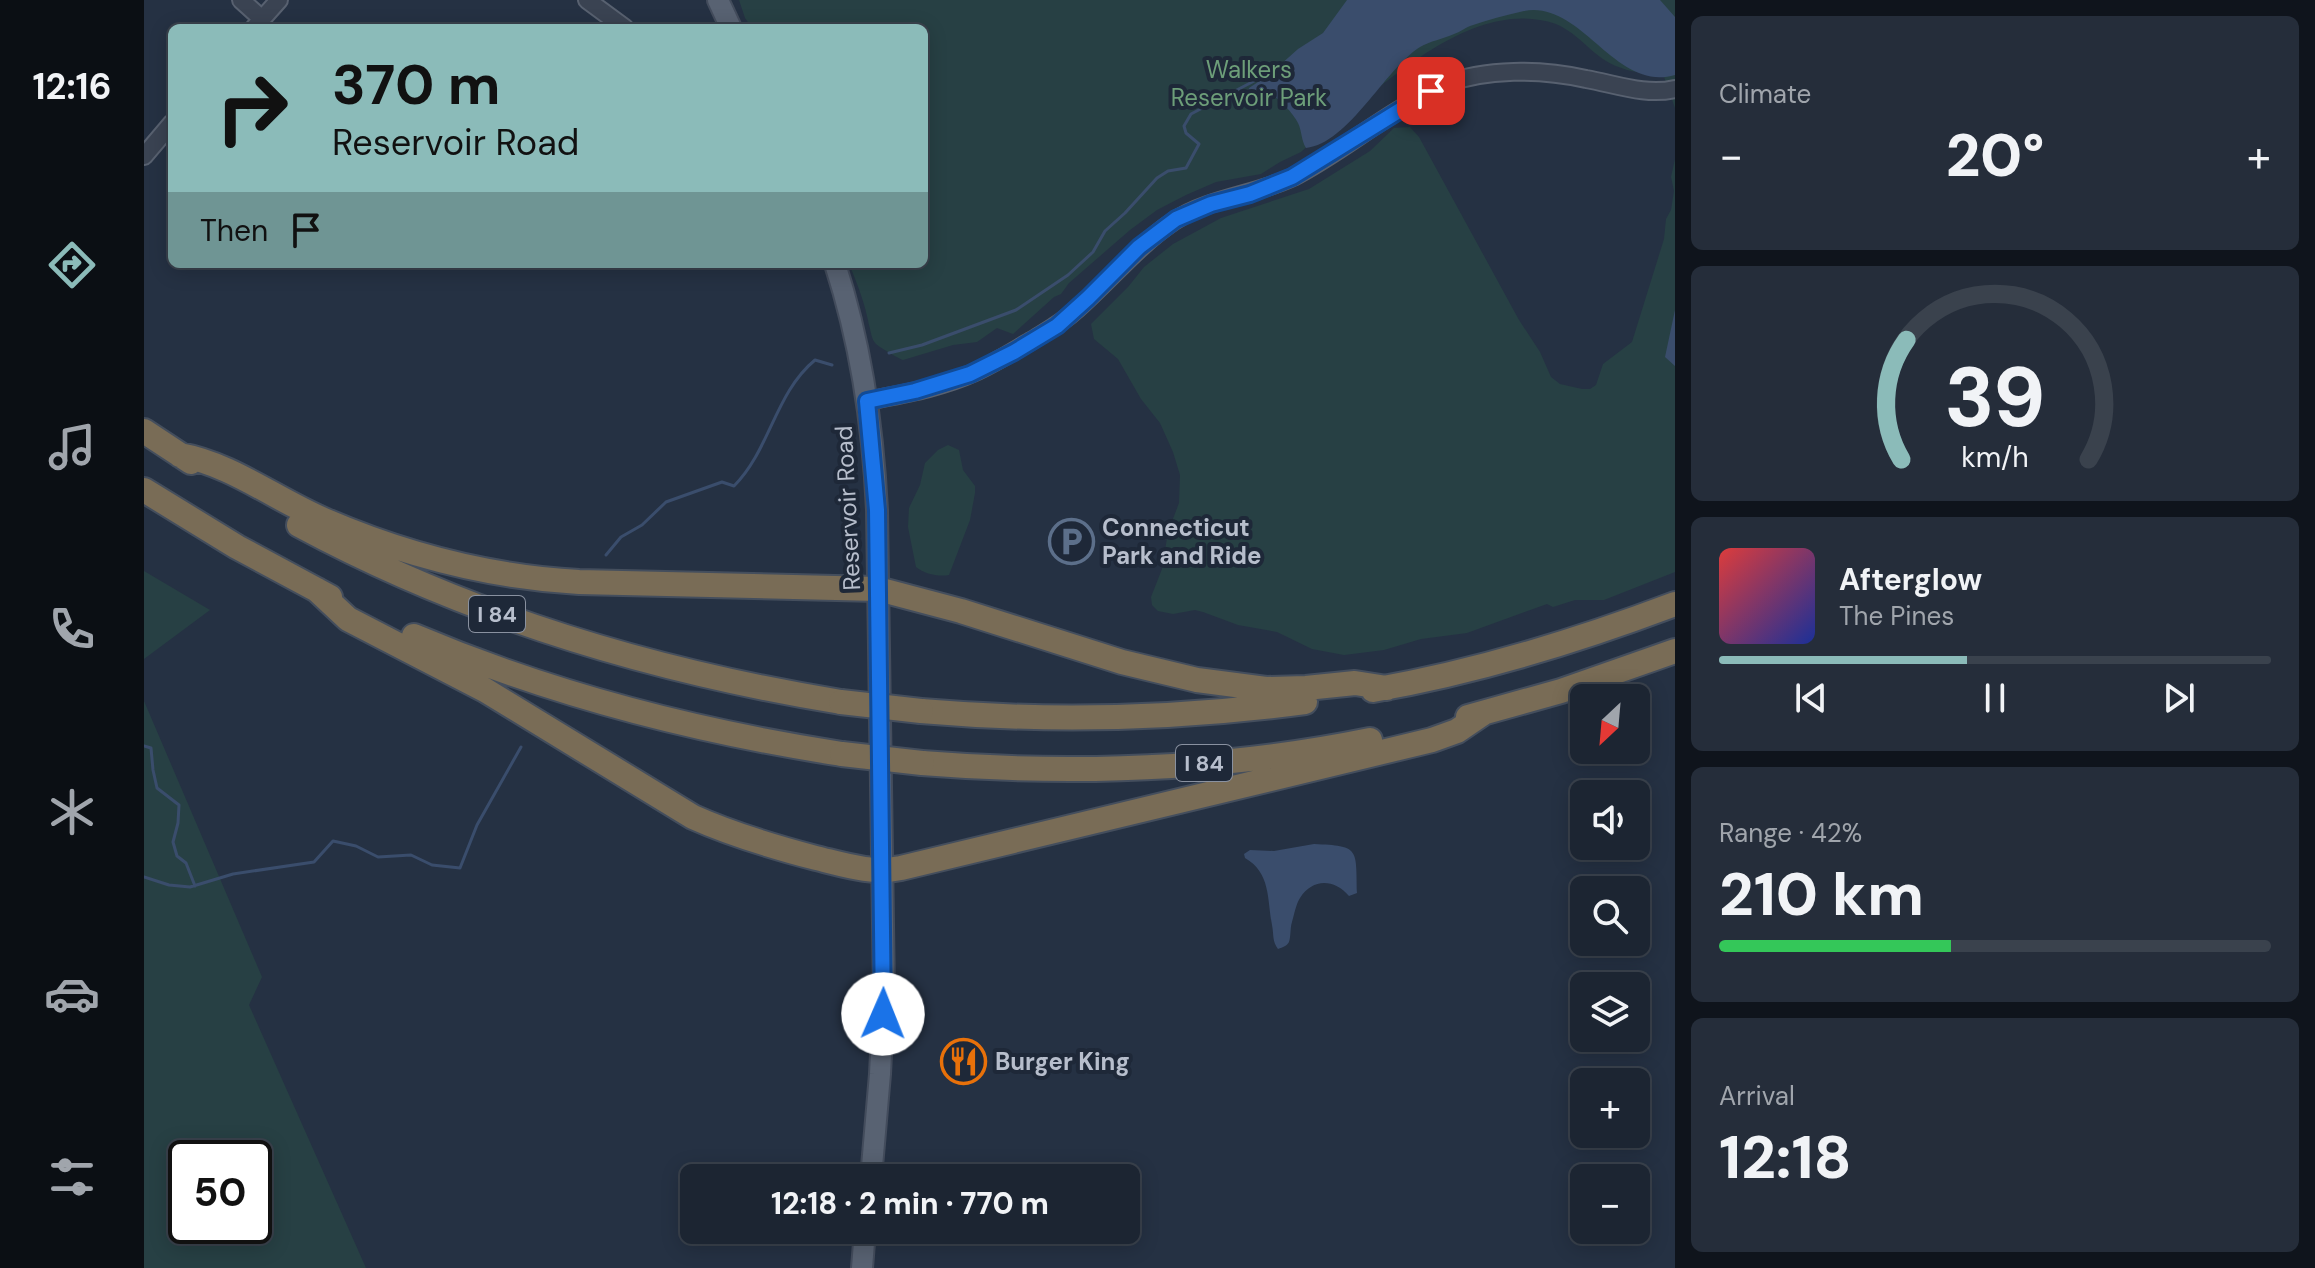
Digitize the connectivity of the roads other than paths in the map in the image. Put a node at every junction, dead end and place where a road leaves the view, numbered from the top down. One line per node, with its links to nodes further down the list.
1 (241, 0): 5 (street)
2 (279, 0): 5 (street)
3 (587, 0): 6 (street)
4 (718, 0): 7 (main road)
5 (258, 23)
6 (620, 24)
7 (729, 24)
8 (1675, 89): 12 (street, Reservoir Road)
9 (168, 128): 10 (street)
10 (144, 156)
11 (836, 268): 12 (main road)
12 (867, 401): 16 (main road, Reservoir Road)
13 (144, 431): 14 (highway, I 84)
14 (180, 455): 16 (highway); 20 (highway, I 84, bridge)
15 (144, 490): 17 (highway, I 84)
16 (878, 589): 20 (highway); 22 (main road, Reservoir Road)
17 (317, 590): 21 (highway, I 84, bridge); 22 (highway)
18 (1675, 604): 20 (highway, I 84)
19 (1675, 651): 21 (highway, I 84)
20 (1387, 688)
21 (1482, 714): 22 (highway)
22 (882, 871): 23 (main road, Reservoir Road)
23 (872, 1164)
24 (864, 1244): 25 (main road)
25 (862, 1268)

